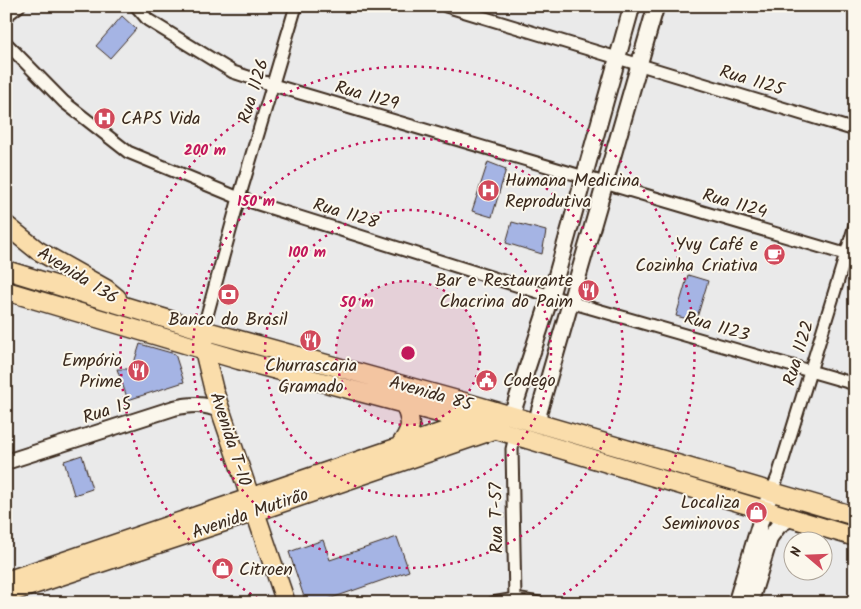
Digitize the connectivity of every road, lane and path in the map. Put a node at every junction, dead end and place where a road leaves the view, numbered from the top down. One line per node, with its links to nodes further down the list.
1 (19, 6): 7 (street)
2 (136, 6): 11 (street, Rua 1129)
3 (296, 6): 11 (street, Rua 1126)
4 (446, 6): 9 (street, Rua 1125)
5 (632, 6): 9 (main road)
6 (656, 6): 10 (main road)
7 (6, 16)
8 (6, 43): 15 (street, Rua 1128)
9 (618, 58): 10 (street, Rua 1125); 13 (main road)
10 (639, 64): 12 (street, Rua 1125); 14 (main road)
11 (273, 85): 13 (street, Rua 1129); 15 (street, Rua 1126)
12 (855, 130)
13 (585, 178): 14 (street, Rua 1129); 21 (main road)
14 (605, 184): 18 (street, Rua 1124); 22 (main road)
15 (238, 198): 21 (street, Rua 1128); 24 (street, Rua 1126)
16 (855, 224): 18 (street, Rua 1122)
17 (6, 225): 23 (main road, Avenida 136)
18 (850, 256): 27 (street, Rua 1122)
19 (6, 270): 23 (main road, Avenida 85)
20 (6, 291): 25 (main road, Avenida 85)
21 (551, 296): 22 (street, Rua 1128); 32 (main road)
22 (570, 302): 27 (street, Rua 1123); 34 (main road)
23 (127, 306): 24 (main road, Avenida 85)
24 (203, 330): 25 (main road, Avenida T-10); 32 (main road, Avenida 85)
25 (204, 350): 26 (main road, Avenida 85); 29 (main road, Avenida T-10)
26 (239, 360): 29 (main road); 30 (main road, Avenida 85)
27 (810, 371): 28 (street, Rua 1123); 40 (street, Rua 1122)
28 (855, 384)
29 (214, 391): 31 (main road, Avenida T-10)
30 (404, 403): 33 (main road, Avenida 85); 37 (main road)
31 (221, 411): 38 (street, Rua 15); 41 (main road, Avenida T-10)
32 (506, 414): 34 (main road, Avenida 85)
33 (470, 423): 35 (main road, Avenida 85); 37 (main road, Avenida Mutirão); 39 (main road)
34 (539, 424): 39 (main road, Avenida 85)
35 (494, 430): 36 (main road, Avenida 85); 41 (main road, Avenida Mutirão)
36 (515, 437): 42 (main road, Avenida 85); 48 (street, Rua T-57)
37 (399, 447): 41 (main road, Avenida Mutirão)
38 (6, 462)
39 (730, 479): 40 (main road, Avenida 85)
40 (772, 491): 42 (main road); 43 (main road, Avenida 85); 44 (main road)
41 (253, 505): 46 (main road, Avenida Mutirão); 47 (main road, Avenida Mutirão); 50 (main road, Avenida T-10)
42 (764, 510): 44 (main road, Avenida 85); 53 (main road)
43 (855, 516)
44 (792, 517): 45 (main road, Avenida 85); 54 (main road)
45 (855, 537)
46 (6, 581)
47 (6, 595): 49 (main road)
48 (515, 599): 51 (street); 52 (street)
49 (8, 603)
50 (286, 603)
51 (493, 603)
52 (539, 603)
53 (736, 603)
54 (750, 603)

